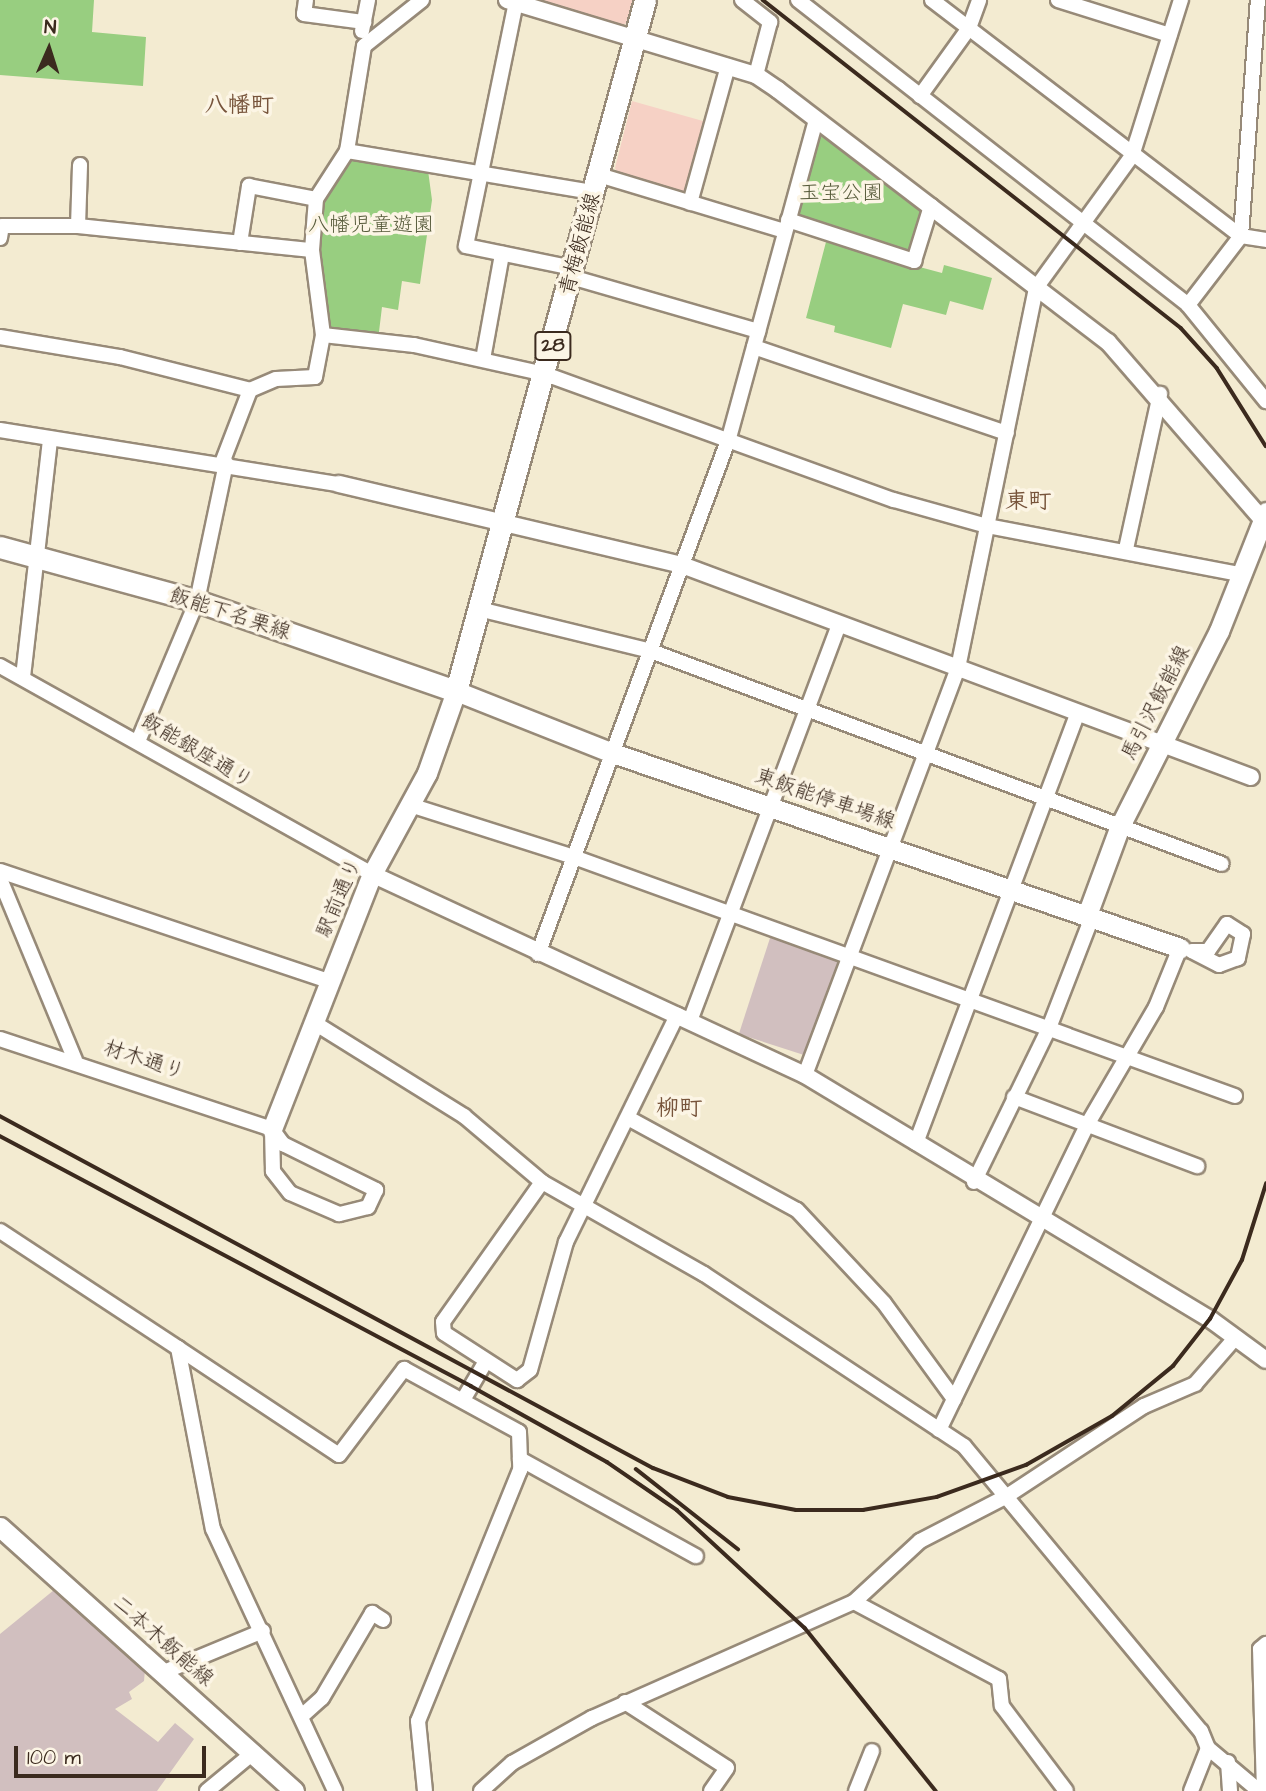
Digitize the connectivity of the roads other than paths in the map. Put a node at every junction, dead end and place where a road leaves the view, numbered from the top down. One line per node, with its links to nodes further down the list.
1 (306, 0): 13 (street)
2 (368, 0): 13 (street)
3 (422, 0): 17 (street)
4 (645, 0): 16 (main road, 青梅飯能線 / 28)
5 (742, 0): 19 (street)
6 (798, 0): 20 (street)
7 (932, 0): 14 (street)
8 (979, 0): 14 (street)
9 (1058, 0): 15 (street)
10 (1181, 0): 15 (street)
11 (1258, 0): 33 (street)
12 (512, 1): 16 (street); 25 (street)
13 (364, 22): 17 (street)
14 (969, 28): 20 (street); 23 (street)
15 (1170, 36): 23 (street)
16 (635, 37): 18 (street); 26 (main road, 青梅飯能線 / 28)
17 (364, 46): 22 (street)
18 (728, 66): 19 (street); 28 (street)
19 (757, 75): 21 (street)
20 (920, 96): 30 (street)
21 (816, 120): 29 (street); 31 (street)
22 (346, 151): 25 (street); 27 (street)
23 (1132, 156): 30 (street); 33 (street)
24 (80, 165): 32 (street)
25 (480, 172): 26 (street); 38 (street)
26 (596, 184): 28 (street); 39 (main road, 青梅飯能線 / 28)
27 (316, 199): 36 (street); 37 (street)
28 (690, 203): 31 (street)
29 (931, 206): 31 (street); 40 (street)
30 (1085, 221): 40 (street); 41 (street)
31 (787, 225): 42 (street)
32 (78, 226): 34 (street); 36 (street)
33 (1241, 236): 35 (street); 41 (street)
34 (0, 238)
35 (1266, 240)
36 (240, 243): 37 (street)
37 (312, 250): 43 (street)
38 (502, 254): 39 (street); 46 (street)
39 (572, 272): 42 (street); 47 (main road, 青梅飯能線 / 28)
40 (1036, 288): 49 (street); 52 (street)
41 (1188, 305): 50 (street)
42 (758, 331): 45 (street)
43 (323, 335): 46 (street); 48 (street)
44 (0, 337): 48 (street)
45 (754, 347): 52 (street); 53 (street)
46 (483, 359): 47 (street)
47 (545, 374): 53 (street); 58 (main road, 青梅飯能線 / 28)
48 (250, 390): 55 (street)
49 (1160, 394): 57 (street); 61 (street)
50 (1266, 401)
51 (0, 430): 54 (street)
52 (1007, 433): 59 (street)
53 (729, 438): 59 (street); 63 (street)
54 (50, 439): 55 (street); 62 (street)
55 (224, 463): 56 (street); 65 (street)
56 (338, 484): 58 (street)
57 (1265, 516): 64 (main road, 馬引沢飯能線)
58 (503, 522): 63 (street); 66 (main road, 青梅飯能線 / 28)
59 (987, 526): 61 (street); 70 (street)
60 (0, 547): 62 (main road, 飯能下名栗線)
61 (1126, 549): 64 (street)
62 (36, 559): 65 (main road, 飯能下名栗線); 71 (street)
63 (682, 565): 67 (street); 68 (street)
64 (1243, 575): 76 (main road, 馬引沢飯能線)
65 (197, 601): 72 (main road, 飯能下名栗線); 75 (street)
66 (479, 609): 68 (street); 72 (main road, 青梅飯能線 / 28)
67 (839, 624): 70 (street); 73 (street)
68 (650, 651): 73 (street); 77 (street)
69 (0, 666): 71 (street, 飯能銀座通り)
70 (958, 668): 74 (street); 78 (street)
71 (23, 677): 75 (street, 飯能銀座通り)
72 (456, 691): 77 (main road, 東飯能停車場線); 82 (main road, 駅前通り)
73 (806, 710): 78 (street); 81 (street)
74 (1078, 713): 76 (street); 80 (street)
75 (139, 739): 88 (street, 飯能銀座通り)
76 (1159, 745): 79 (street); 83 (main road, 馬引沢飯能線)
77 (610, 752): 81 (main road, 東飯能停車場線); 85 (street)
78 (925, 755): 80 (street); 84 (street)
79 (1251, 777)
80 (1046, 799): 83 (street); 90 (street)
81 (771, 804): 84 (main road, 東飯能停車場線); 91 (street)
82 (410, 806): 85 (street); 88 (main road, 駅前通り)
83 (1120, 826): 86 (street); 92 (main road, 馬引沢飯能線)
84 (891, 845): 90 (main road, 東飯能停車場線); 95 (street)
85 (571, 856): 91 (street); 94 (street)
86 (1222, 864)
87 (0, 871): 96 (street)
88 (372, 874): 94 (street); 96 (main road, 駅前通り)
89 (0, 879): 103 (street)
90 (1010, 888): 92 (main road, 東飯能停車場線); 97 (street)
91 (729, 916): 95 (street); 98 (street)
92 (1089, 916): 93 (main road, 東飯能停車場線); 100 (street)
93 (1186, 949): 102 (street)
94 (538, 954): 98 (street)
95 (849, 956): 97 (street); 104 (street)
96 (328, 981): 99 (main road, 駅前通り)
97 (967, 999): 100 (street); 110 (street)
98 (683, 1018): 104 (street); 107 (street)
99 (313, 1022): 109 (main road, 駅前通り); 112 (street)
100 (1049, 1028): 102 (street); 106 (street)
101 (0, 1039): 103 (street, 材木通り)
102 (1130, 1058): 105 (street); 108 (street)
103 (75, 1060): 109 (street, 材木通り)
104 (805, 1075): 110 (street)
105 (1235, 1096)
106 (1014, 1097): 108 (street); 113 (street)
107 (628, 1118): 114 (street); 121 (street)
108 (1087, 1125): 111 (street); 115 (street)
109 (272, 1129): 109 (street)
110 (916, 1143): 113 (street)
111 (1197, 1166)
112 (542, 1182): 114 (street); 120 (street)
113 (974, 1182): 115 (street)
114 (582, 1208): 120 (street); 123 (street)
115 (1040, 1221): 117 (street); 121 (street)
116 (0, 1231): 118 (street)
117 (1236, 1337): 119 (street); 125 (street)
118 (178, 1348): 122 (street); 130 (street)
119 (1266, 1360)
120 (486, 1361): 122 (street)
121 (954, 1399): 123 (street)
122 (463, 1400): 124 (street)
123 (940, 1430): 125 (street)
124 (520, 1460): 127 (street); 142 (street)
125 (1007, 1496): 128 (street); 135 (street)
126 (0, 1527): 132 (main road, 二本木飯能線)
127 (696, 1556)
128 (854, 1602): 133 (street); 146 (street)
129 (383, 1620): 134 (street)
130 (263, 1631): 132 (street); 134 (street)
131 (1266, 1644): 149 (street)
132 (164, 1672): 137 (main road, 二本木飯能線)
133 (625, 1702): 143 (street); 144 (street)
134 (304, 1714): 141 (street)
135 (1208, 1748): 138 (street); 147 (street)
136 (872, 1751): 145 (street)
137 (254, 1752): 139 (street); 140 (main road, 二本木飯能線)
138 (1228, 1762): 148 (street); 149 (street)
139 (207, 1791)
140 (294, 1791)
141 (335, 1791)
142 (425, 1791)
143 (481, 1791)
144 (711, 1791)
145 (856, 1791)
146 (1066, 1791)
147 (1191, 1791)
148 (1230, 1791)
149 (1261, 1791)

